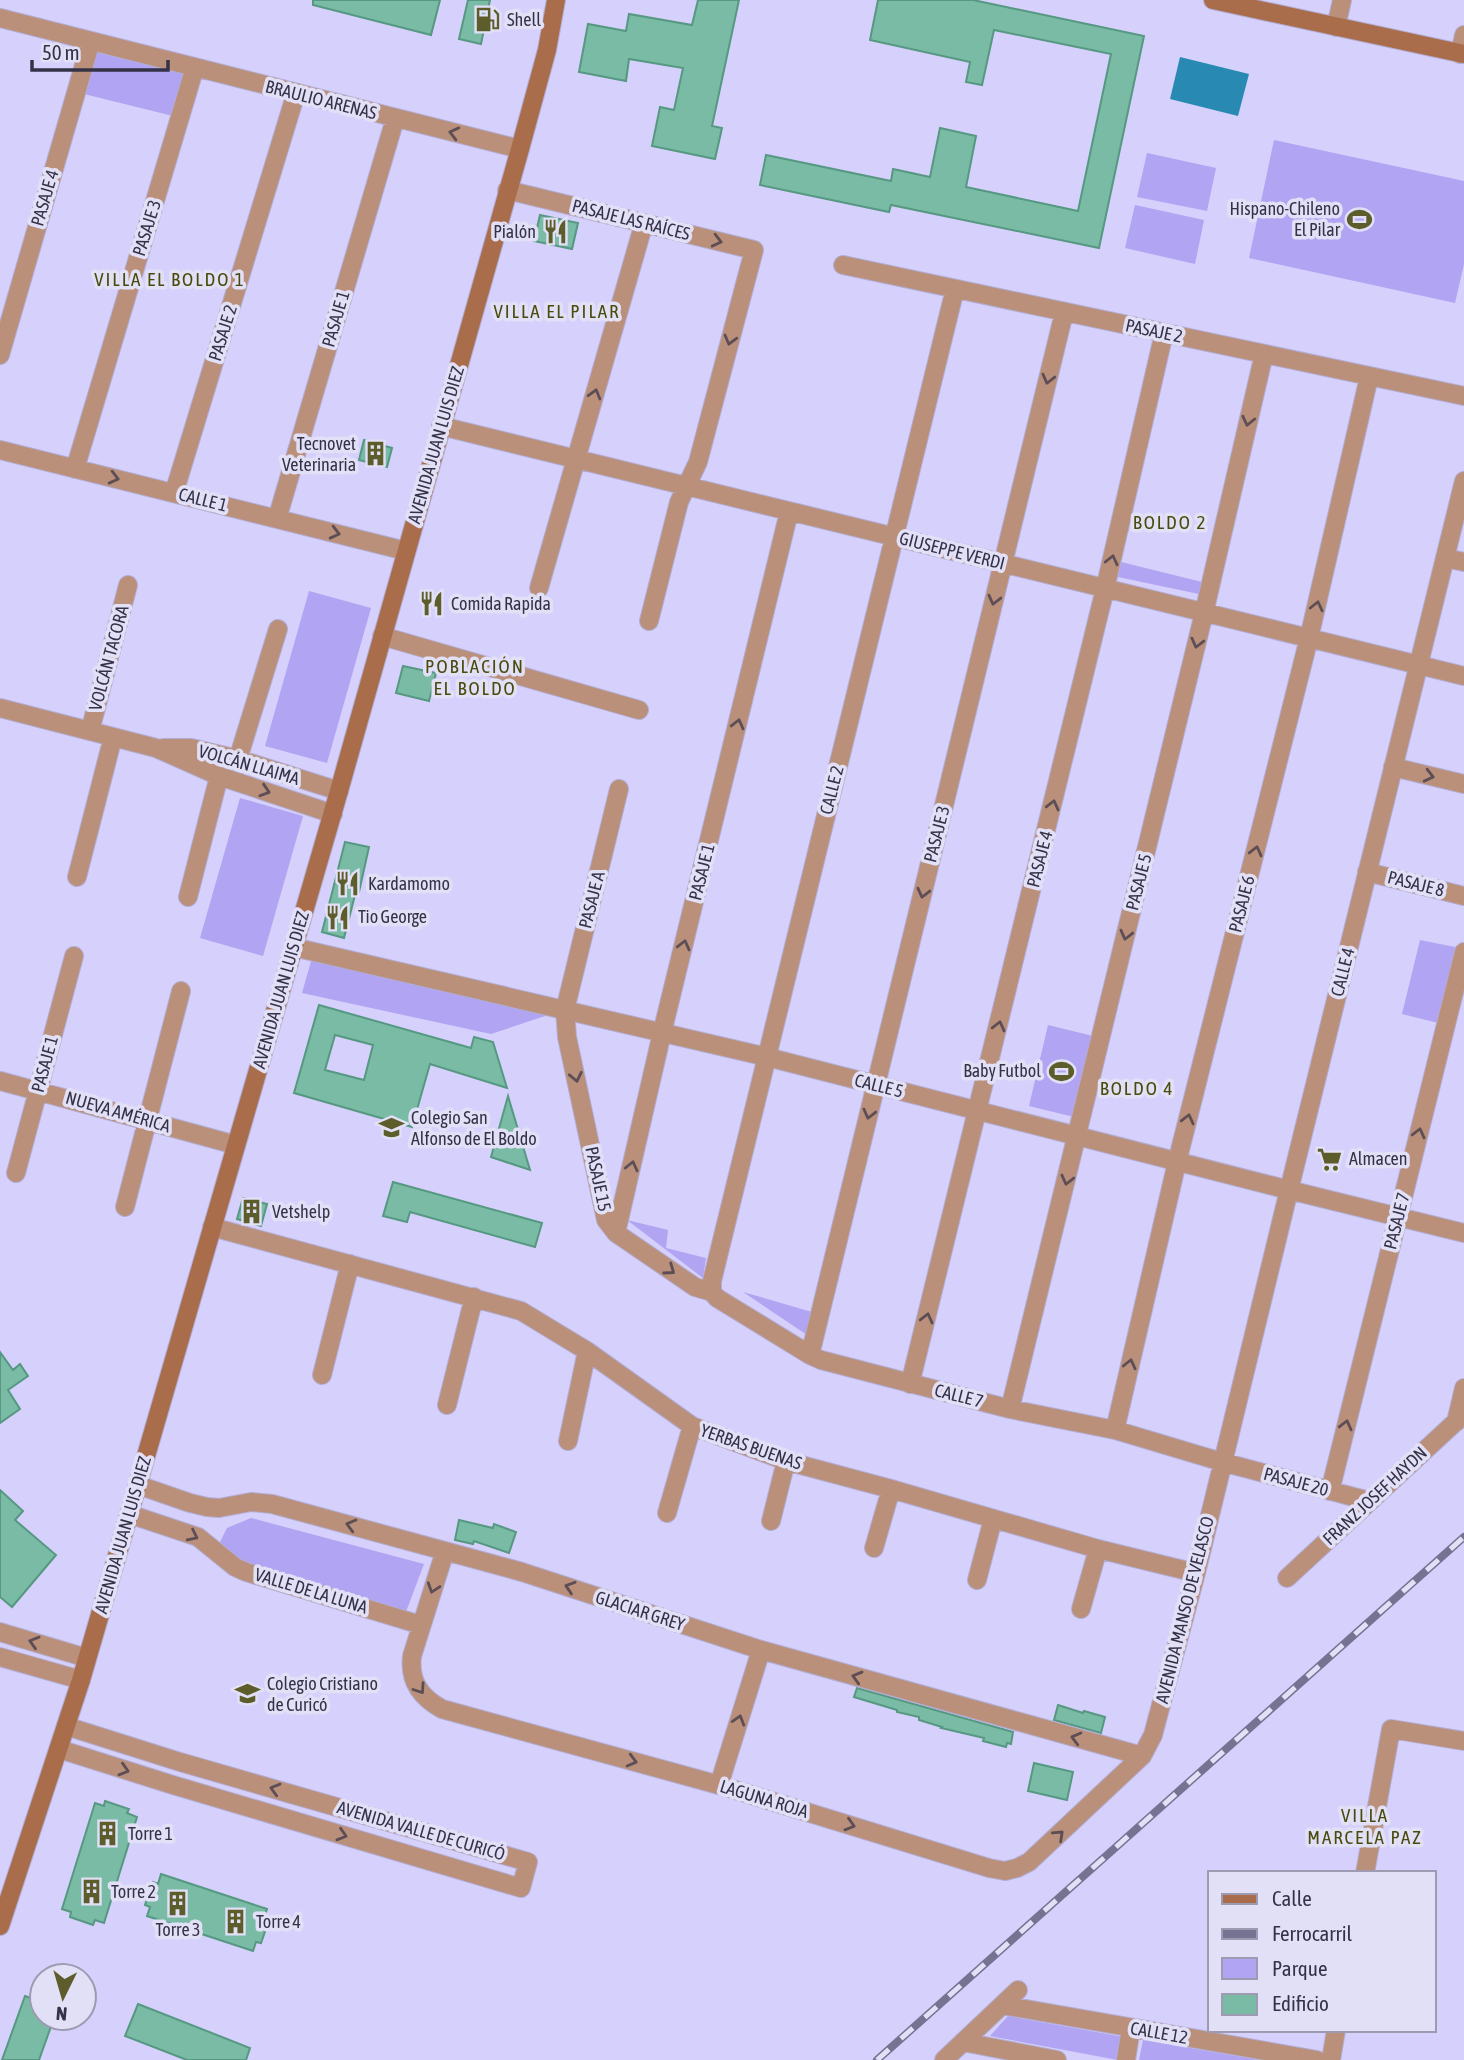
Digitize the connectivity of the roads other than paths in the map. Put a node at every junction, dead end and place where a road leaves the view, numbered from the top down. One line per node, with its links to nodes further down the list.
1 (556, 0): 9 (main road, AVENIDA JUAN LUIS DIEZ)
2 (566, 0): 9 (main road, AVENIDA JUAN LUIS DIEZ)
3 (1215, 0): 6 (main road)
4 (1342, 0): 6 (street)
5 (0, 18): 8 (street, BRAULIO ARENAS)
6 (1336, 27): 10 (main road)
7 (1464, 35): 10 (street)
8 (90, 41): 11 (street, BRAULIO ARENAS); 22 (street, PASAJE 4)
9 (547, 50): 14 (main road, AVENIDA JUAN LUIS DIEZ)
10 (1463, 54)
11 (195, 67): 12 (street, BRAULIO ARENAS); 28 (street, PASAJE 3)
12 (296, 93): 13 (street, BRAULIO ARENAS); 31 (street, PASAJE 2)
13 (395, 119): 14 (street, BRAULIO ARENAS, one-way to 13); 33 (street, PASAJE 1)
14 (520, 149): 15 (main road, AVENIDA JUAN LUIS DIEZ)
15 (508, 191): 16 (street, PASAJE LAS RAÍCES); 25 (main road, AVENIDA JUAN LUIS DIEZ)
16 (644, 223): 27 (street, one-way to 16); 30 (street, PASAJE LAS RAÍCES, one-way to 30)
17 (843, 265): 18 (street, PASAJE 2)
18 (955, 289): 19 (street, PASAJE 2); 34 (street, CALLE 2)
19 (1064, 313): 20 (street, PASAJE 2); 38 (street, PASAJE 3, one-way to 38)
20 (1164, 333): 21 (street, PASAJE 2); 41 (street, PASAJE 4, one-way to 20)
21 (1264, 354): 23 (street, PASAJE 2); 42 (street, PASAJE 5, one-way to 42)
22 (0, 355)
23 (1369, 377): 24 (street, PASAJE 2); 46 (street, PASAJE 6, one-way to 23)
24 (1464, 396)
25 (441, 426): 27 (street, GIUSEPPE VERDI); 35 (main road, AVENIDA JUAN LUIS DIEZ)
26 (0, 450): 28 (street, CALLE 1)
27 (577, 460): 30 (street, GIUSEPPE VERDI); 40 (street)
28 (75, 468): 31 (street, CALLE 1, one-way to 31)
29 (1464, 481): 36 (street, CALLE 4)
30 (687, 487): 32 (street, GIUSEPPE VERDI); 43 (street)
31 (174, 493): 33 (street, CALLE 1)
32 (789, 512): 34 (street, GIUSEPPE VERDI); 70 (street, PASAJE 1, one-way to 32)
33 (277, 519): 35 (street, CALLE 1, one-way to 35)
34 (894, 537): 38 (street, GIUSEPPE VERDI); 71 (street, CALLE 2)
35 (406, 551): 45 (main road, AVENIDA JUAN LUIS DIEZ)
36 (1445, 558): 37 (street); 47 (street, CALLE 4)
37 (1464, 562)
38 (1003, 564): 41 (street, GIUSEPPE VERDI); 73 (street, PASAJE 3, one-way to 73)
39 (128, 585): 51 (street, VOLCÁN TACORA)
40 (539, 588)
41 (1105, 589): 42 (street, GIUSEPPE VERDI); 75 (street, PASAJE 4, one-way to 41)
42 (1204, 613): 46 (street, GIUSEPPE VERDI); 77 (street, PASAJE 5, one-way to 77)
43 (649, 621)
44 (278, 628): 54 (street)
45 (382, 636): 50 (street); 59 (main road, AVENIDA JUAN LUIS DIEZ)
46 (1309, 638): 47 (street, GIUSEPPE VERDI); 79 (street, PASAJE 6, one-way to 46)
47 (1418, 665): 48 (street, GIUSEPPE VERDI); 55 (street, CALLE 4)
48 (1464, 676)
49 (0, 709): 51 (street, VOLCÁN LLAIMA)
50 (639, 710)
51 (90, 731): 52 (street, VOLCÁN LLAIMA)
52 (113, 737): 53 (street, VOLCÁN LLAIMA); 62 (street)
53 (156, 748): 54 (street, VOLCÁN LLAIMA); 56 (street, VOLCÁN LLAIMA)
54 (238, 759): 59 (street, VOLCÁN LLAIMA)
55 (1393, 767): 57 (street, one-way to 57); 61 (street, CALLE 4)
56 (219, 776): 60 (street, VOLCÁN LLAIMA, one-way to 60); 64 (street)
57 (1464, 784)
58 (618, 789): 69 (street, PASAJE A)
59 (339, 791): 60 (main road, AVENIDA JUAN LUIS DIEZ)
60 (333, 814): 65 (main road, AVENIDA JUAN LUIS DIEZ)
61 (1367, 872): 63 (street, PASAJE 8); 81 (street, CALLE 4)
62 (77, 877)
63 (1464, 896)
64 (188, 897)
65 (293, 947): 69 (street, CALLE 5); 78 (main road, AVENIDA JUAN LUIS DIEZ)
66 (1464, 952): 83 (street, PASAJE 7, one-way to 66)
67 (74, 956): 74 (street, PASAJE 1)
68 (181, 991): 76 (street)
69 (565, 1010): 70 (street, CALLE 5); 85 (street, PASAJE 15, one-way to 85)
70 (662, 1033): 71 (street, CALLE 5); 85 (street, PASAJE 1, one-way to 70)
71 (767, 1057): 73 (street, CALLE 5); 88 (street, CALLE 2)
72 (0, 1081): 74 (street, NUEVA AMÉRICA)
73 (877, 1085): 75 (street, CALLE 5); 91 (street, PASAJE 3, one-way to 91)
74 (38, 1090): 76 (street, NUEVA AMÉRICA); 80 (street, PASAJE 1)
75 (978, 1111): 77 (street, CALLE 5); 93 (street, PASAJE 4, one-way to 75)
76 (148, 1121): 78 (street, NUEVA AMÉRICA); 82 (street)
77 (1078, 1136): 79 (street, CALLE 5); 96 (street, PASAJE 5, one-way to 96)
78 (236, 1145): 84 (main road, AVENIDA JUAN LUIS DIEZ)
79 (1177, 1162): 81 (street, CALLE 5); 99 (street, PASAJE 6, one-way to 79)
80 (16, 1173)
81 (1289, 1190): 83 (street, CALLE 5); 102 (street, CALLE 4)
82 (125, 1207)
83 (1398, 1217): 86 (street, CALLE 5); 105 (street, PASAJE 7, one-way to 83)
84 (212, 1227): 87 (street, YERBAS BUENAS); 103 (main road, AVENIDA JUAN LUIS DIEZ)
85 (616, 1233): 88 (street, PASAJE 15, one-way to 88)
86 (1464, 1233)
87 (350, 1264): 89 (street, YERBAS BUENAS); 92 (street)
88 (712, 1292): 91 (street, CALLE 7)
89 (474, 1297): 90 (street, YERBAS BUENAS); 95 (street)
90 (587, 1351): 98 (street, YERBAS BUENAS); 100 (street)
91 (810, 1355): 93 (street, CALLE 7)
92 (322, 1375)
93 (910, 1384): 96 (street, CALLE 7)
94 (1464, 1388): 97 (street)
95 (447, 1405)
96 (1010, 1409): 99 (street, CALLE 7)
97 (1460, 1418): 106 (street, FRANZ JOSEF HAYDN)
98 (692, 1426): 101 (street, YERBAS BUENAS); 107 (street)
99 (1115, 1430): 102 (street, CALLE 7)
100 (568, 1441)
101 (786, 1461): 104 (street, YERBAS BUENAS); 110 (street)
102 (1222, 1462): 105 (street, PASAJE 20); 114 (street, AVENIDA MANSO DE VELASCO)
103 (138, 1485): 108 (main road, AVENIDA JUAN LUIS DIEZ); 113 (street, GLACIAR GREY, one-way to 103)
104 (891, 1489): 109 (street, YERBAS BUENAS); 111 (street)
105 (1330, 1491): 106 (street, PASAJE 20)
106 (1369, 1501): 115 (street, FRANZ JOSEF HAYDN)
107 (667, 1513)
108 (129, 1514): 118 (street, VALLE DE LA LUNA, one-way to 118); 122 (main road, AVENIDA JUAN LUIS DIEZ)
109 (993, 1519): 112 (street, YERBAS BUENAS); 116 (street)
110 (771, 1521)
111 (874, 1548)
112 (1098, 1549): 114 (street, YERBAS BUENAS); 117 (street)
113 (445, 1550): 118 (street, one-way to 118); 120 (street, GLACIAR GREY, one-way to 113)
114 (1196, 1573): 127 (street, AVENIDA MANSO DE VELASCO)
115 (1287, 1578)
116 (977, 1580)
117 (1081, 1609)
118 (421, 1625): 128 (street, LAGUNA ROJA, one-way to 128)
119 (0, 1632): 122 (street, one-way to 119)
120 (761, 1650): 127 (street, GLACIAR GREY, one-way to 120); 128 (street, one-way to 120)
121 (0, 1657): 123 (street)
122 (88, 1658): 123 (main road, AVENIDA JUAN LUIS DIEZ)
123 (81, 1680): 124 (main road, AVENIDA JUAN LUIS DIEZ)
124 (66, 1726): 126 (main road, AVENIDA JUAN LUIS DIEZ); 126 (street, AVENIDA VALLE DE CURICÓ, one-way to 124)
125 (1464, 1741): 129 (street)
126 (59, 1749): 130 (main road, AVENIDA JUAN LUIS DIEZ)
127 (1142, 1756): 128 (street, LAGUNA ROJA, one-way to 127)
128 (719, 1785)
129 (1365, 1871)
130 (0, 1926)
131 (1018, 1990): 132 (street)
132 (1002, 2005): 133 (street, CALLE 12); 135 (street)
133 (1131, 2028): 138 (street); 139 (street, CALLE 12)
134 (1336, 2032): 140 (street)
135 (963, 2042): 136 (street); 137 (street)
136 (944, 2060)
137 (1057, 2060)
138 (1126, 2060)
139 (1317, 2060)
140 (1331, 2060)

